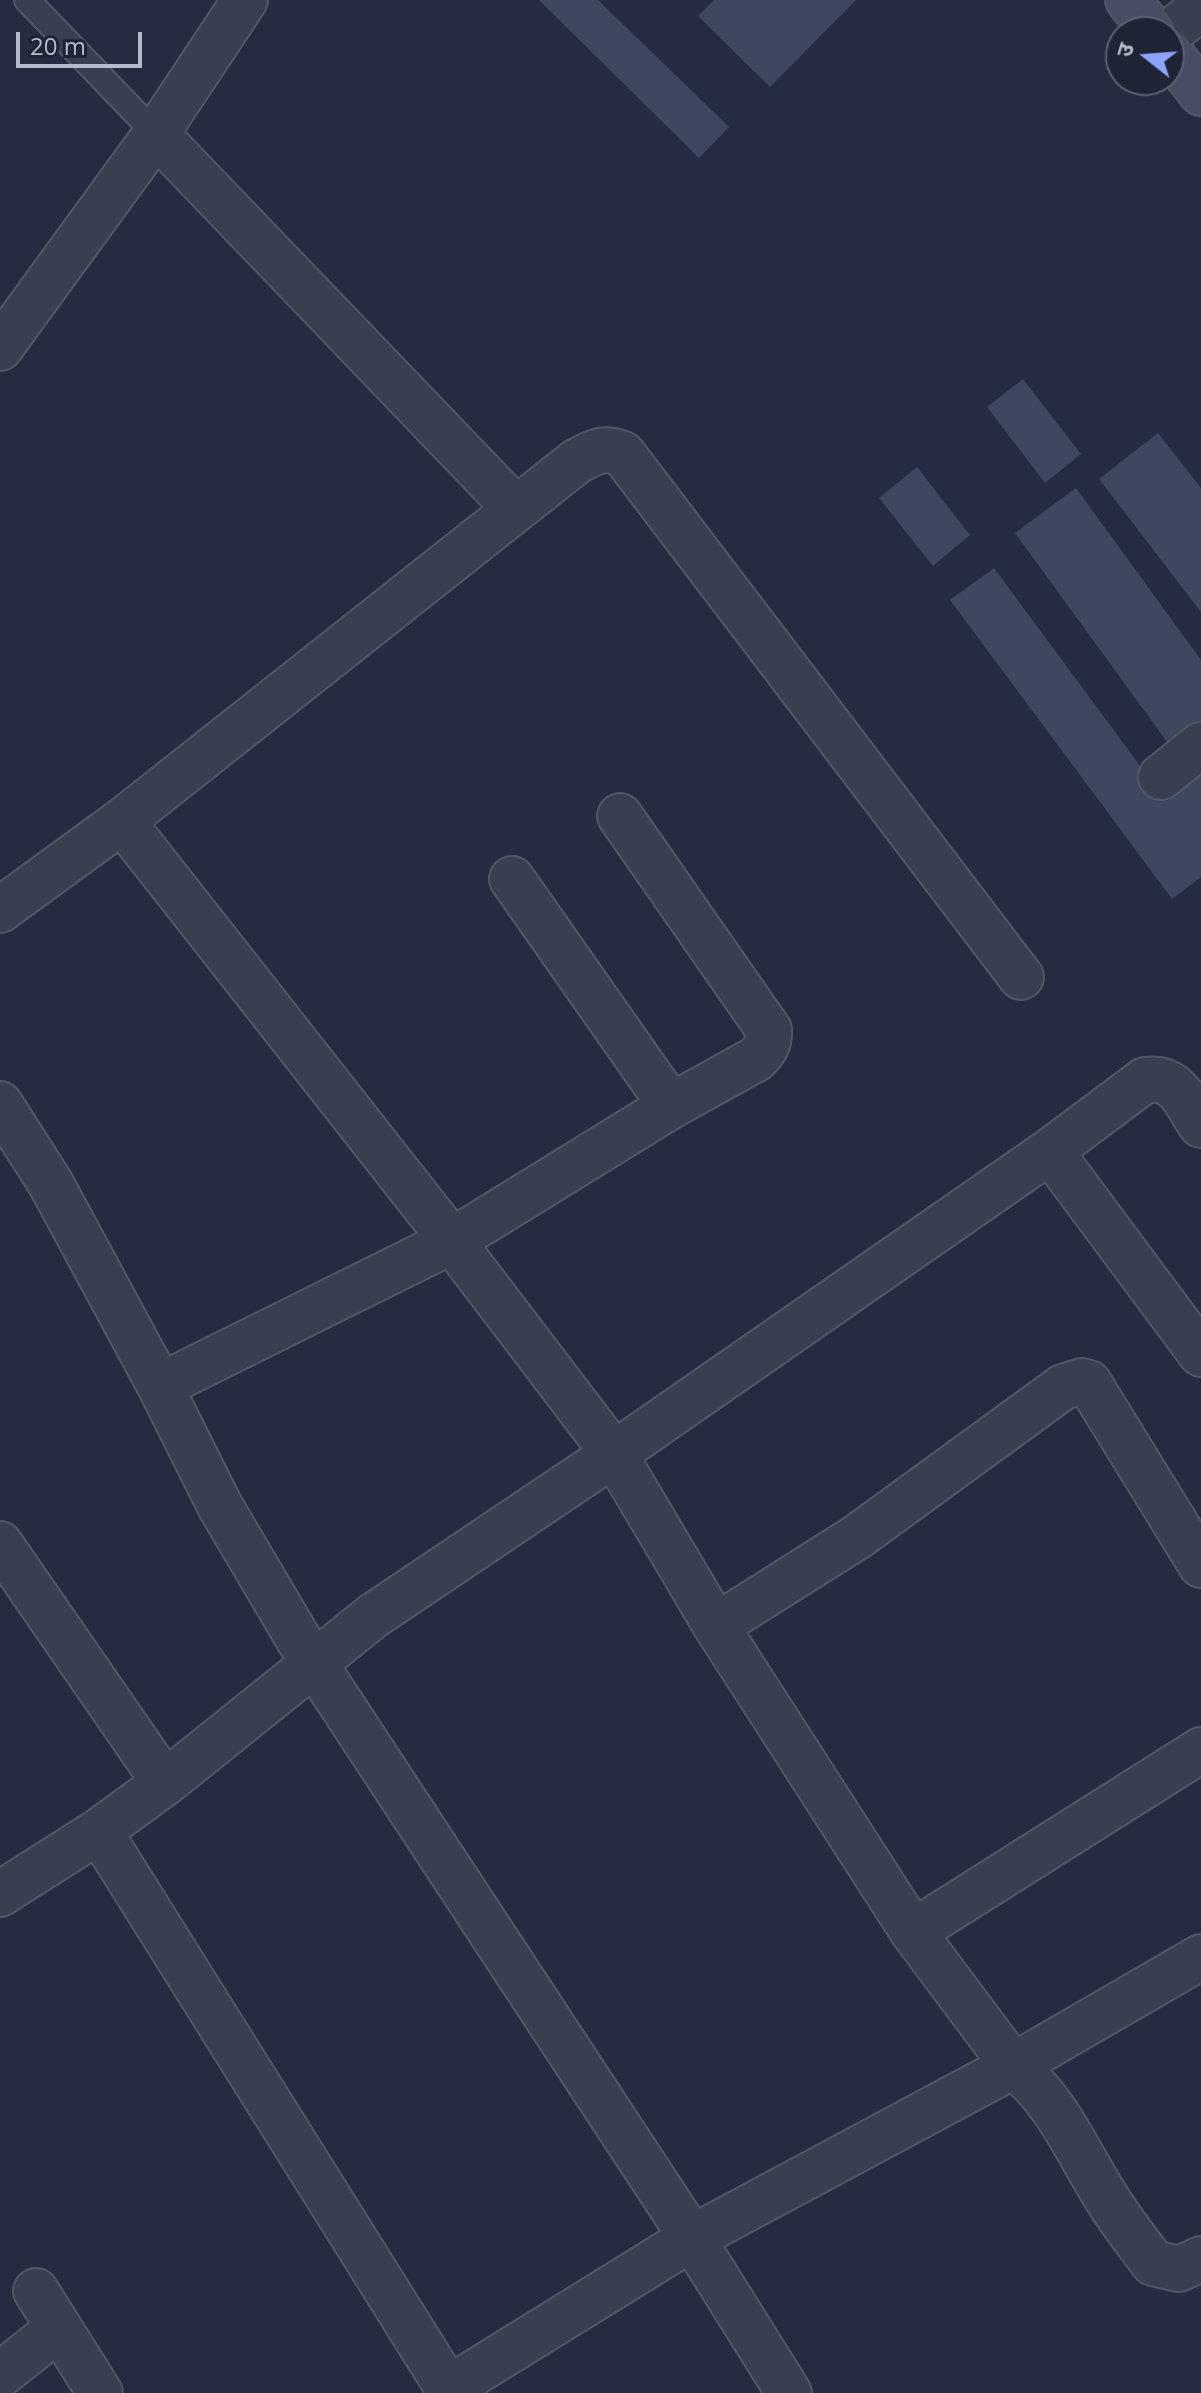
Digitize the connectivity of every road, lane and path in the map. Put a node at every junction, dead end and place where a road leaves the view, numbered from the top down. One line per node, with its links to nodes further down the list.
1 (27, 0): 9 (lane)
2 (245, 0): 9 (street)
3 (1128, 0): 5 (main road)
4 (1201, 8): 6 (street)
5 (1140, 16)
6 (1185, 20)
7 (1185, 72): 8 (main road)
8 (1201, 93)
9 (156, 134): 10 (street); 11 (street)
10 (0, 348)
11 (516, 509): 15 (street); 18 (street)
12 (1201, 745): 13 (street)
13 (1161, 777)
14 (620, 816): 20 (street)
15 (122, 821): 17 (street); 23 (street)
16 (512, 879): 20 (street)
17 (0, 910)
18 (1021, 977)
19 (0, 1104): 25 (street)
20 (671, 1106): 23 (street)
21 (1201, 1125): 22 (street)
22 (1050, 1151): 24 (street); 26 (street)
23 (452, 1241): 25 (street); 26 (street)
24 (1201, 1354)
25 (160, 1386): 31 (street)
26 (614, 1454): 30 (street); 31 (street)
27 (0, 1544): 29 (street)
28 (1201, 1565): 30 (street)
29 (14, 1594): 33 (street)
30 (716, 1626): 36 (street)
31 (314, 1661): 33 (street); 39 (street)
32 (1201, 1750): 36 (street)
33 (165, 1783): 34 (street)
34 (99, 1831): 35 (street); 44 (street)
35 (0, 1894)
36 (913, 1932): 38 (street)
37 (1201, 1957): 38 (street)
38 (1013, 2066): 39 (street); 40 (street)
39 (692, 2238): 44 (street); 46 (street)
40 (1201, 2259)
41 (36, 2291): 42 (street)
42 (59, 2328): 43 (street); 45 (street)
43 (0, 2375)
44 (450, 2391)
45 (100, 2393)
46 (789, 2393)

